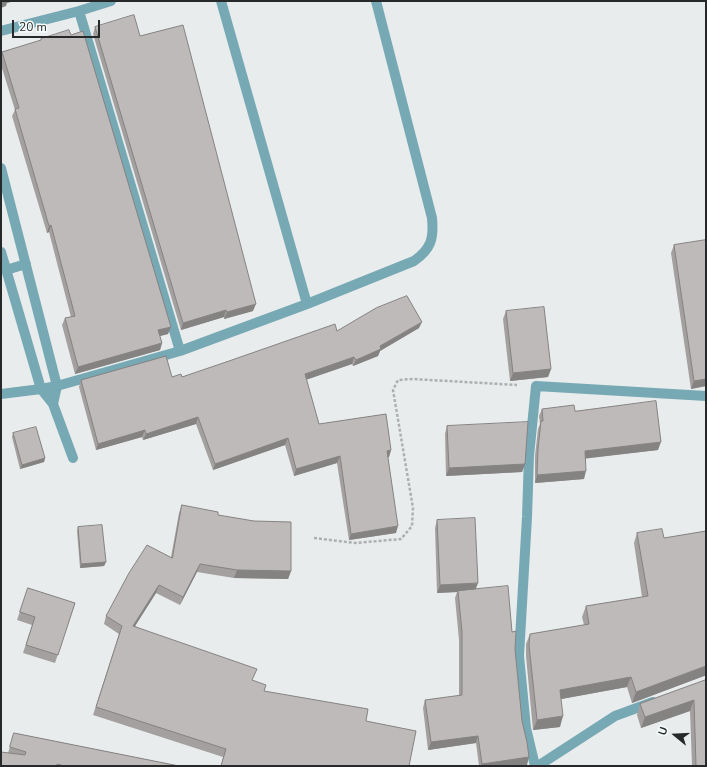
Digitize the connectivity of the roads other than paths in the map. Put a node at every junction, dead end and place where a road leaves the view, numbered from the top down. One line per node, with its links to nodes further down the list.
1 (111, 1): 4 (street)
2 (221, 1): 10 (street)
3 (376, 1): 10 (street)
4 (79, 11): 5 (street); 11 (street)
5 (1, 31)
6 (1, 168): 8 (street)
7 (1, 252): 9 (street)
8 (26, 264): 9 (street); 12 (street)
9 (6, 270): 13 (street)
10 (307, 304): 11 (street)
11 (180, 351): 12 (street)
12 (57, 386): 13 (street); 16 (street)
13 (40, 389): 14 (street); 16 (street)
14 (1, 394)
15 (706, 396): 19 (street)
16 (53, 404): 17 (street)
17 (73, 458)
18 (665, 696): 20 (street)
19 (534, 766)
20 (538, 766)

